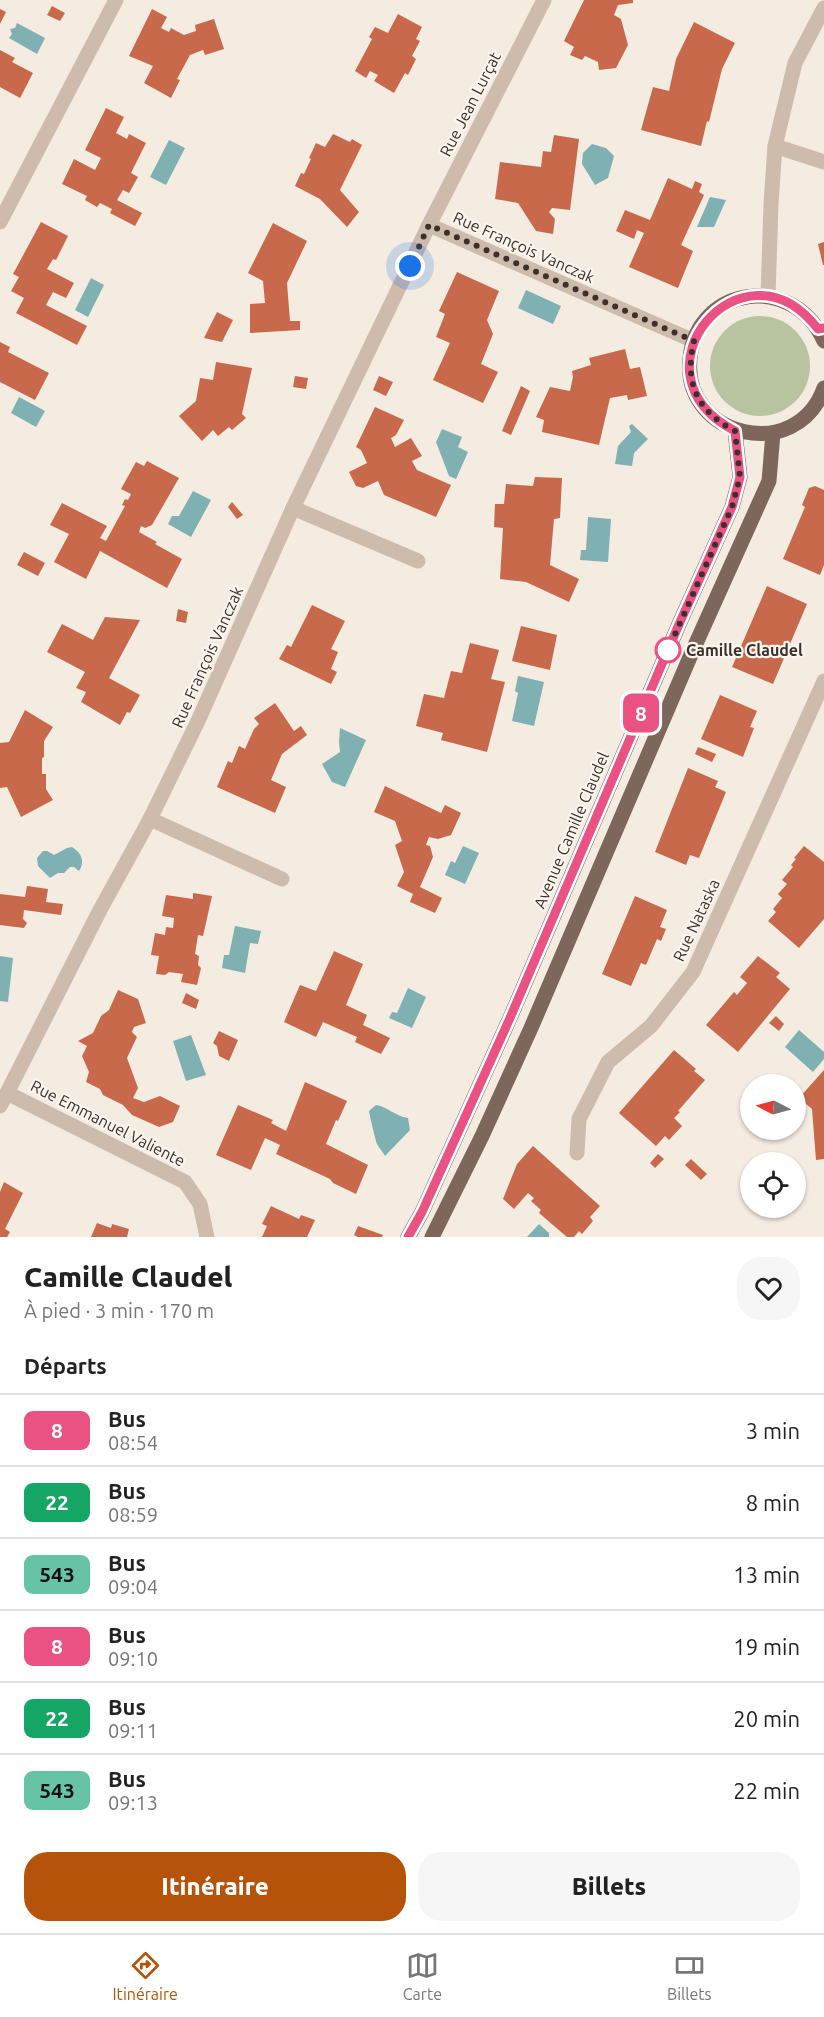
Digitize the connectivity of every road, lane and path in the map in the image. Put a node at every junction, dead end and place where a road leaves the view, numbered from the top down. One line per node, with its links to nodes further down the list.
1 (116, 0): 6 (street)
2 (544, 0): 7 (street, Rue Jean Lurçat)
3 (824, 8): 4 (street)
4 (775, 146): 5 (street); 8 (street)
5 (824, 162)
6 (0, 222)
7 (429, 225): 10 (street, Rue François Vanczak); 15 (street, Rue François Vanczak)
8 (768, 296): 9 (main road); 10 (main road)
9 (822, 333)
10 (694, 341): 13 (main road)
11 (824, 388): 12 (main road)
12 (819, 409): 14 (main road)
13 (735, 431): 14 (main road); 23 (main road, Avenue Camille Claudel)
14 (773, 433): 24 (main road)
15 (293, 508): 16 (street); 18 (street, Rue François Vanczak)
16 (418, 561)
17 (824, 681): 21 (street, Rue Nataska)
18 (150, 819): 19 (street); 20 (street, Rue François Vanczak)
19 (282, 879)
20 (3, 1099): 22 (street, Rue Emmanuel Valiente)
21 (577, 1154)
22 (207, 1237)
23 (408, 1237)
24 (432, 1237)

